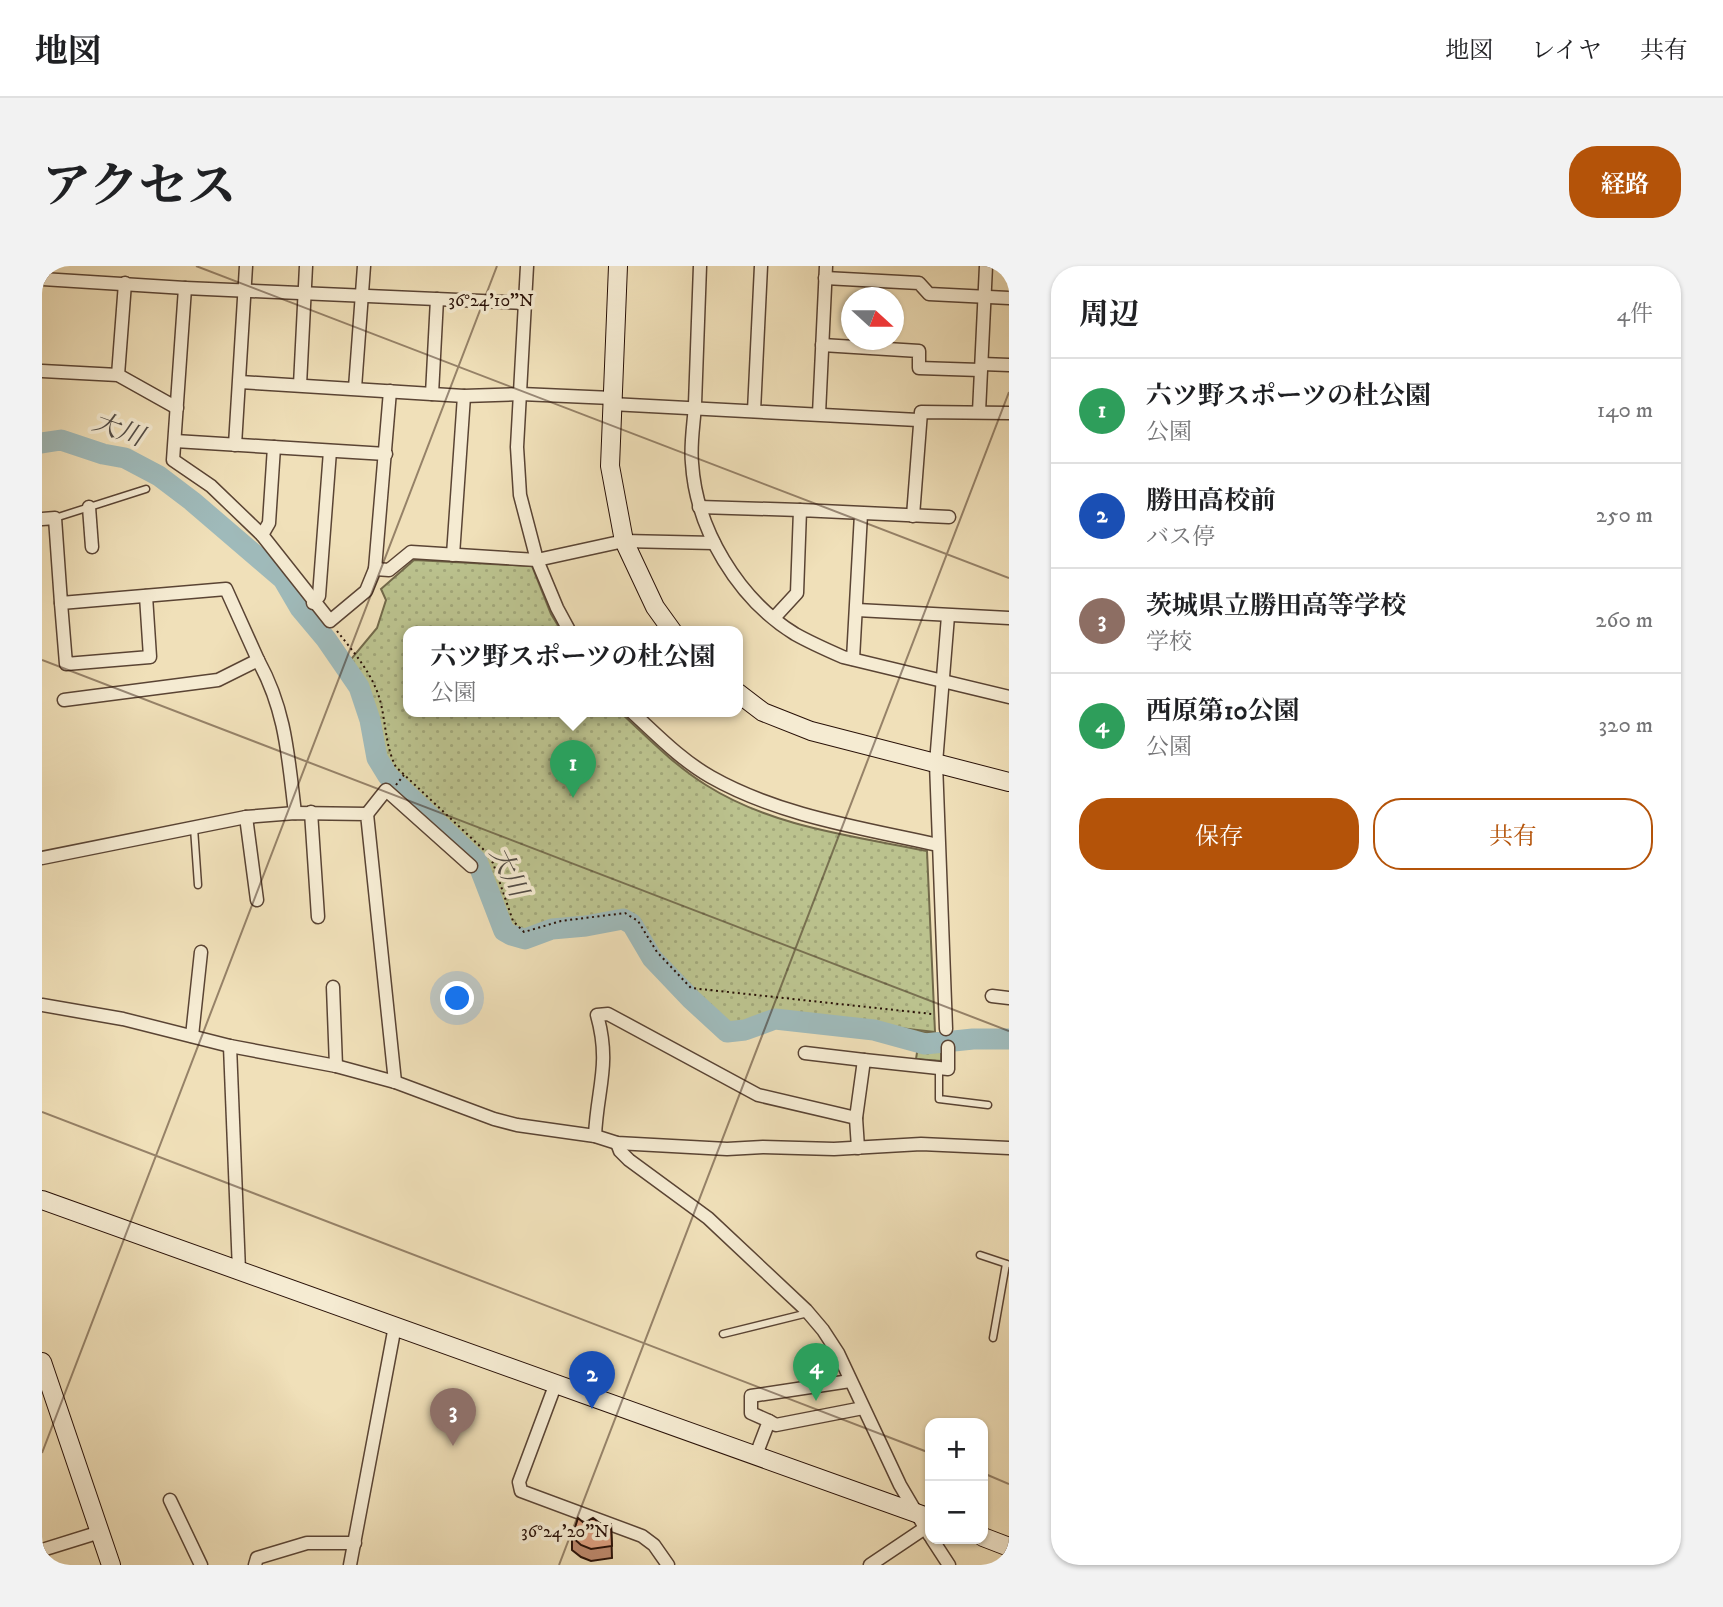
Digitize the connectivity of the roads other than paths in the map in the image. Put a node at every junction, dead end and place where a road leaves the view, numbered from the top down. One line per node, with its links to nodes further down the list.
1 (246, 266): 15 (street)
2 (306, 266): 16 (street)
3 (364, 266): 17 (street)
4 (527, 266): 21 (street)
5 (618, 266): 34 (street)
6 (700, 266): 36 (street)
7 (761, 266): 37 (street)
8 (878, 266): 12 (street)
9 (986, 266): 18 (street)
10 (825, 272): 12 (street); 22 (street)
11 (42, 279): 13 (street)
12 (877, 280): 18 (street)
13 (125, 283): 14 (street); 26 (street)
14 (185, 288): 15 (street); 35 (street)
15 (244, 291): 16 (street); 27 (street)
16 (304, 292): 17 (street); 28 (street)
17 (362, 295): 20 (street); 29 (street)
18 (985, 297): 19 (street); 24 (street)
19 (1009, 298)
20 (437, 299): 21 (street); 31 (street)
21 (526, 303): 32 (street)
22 (821, 345): 24 (street); 40 (street)
23 (1009, 365): 24 (street)
24 (981, 367): 38 (street)
25 (42, 371): 26 (street)
26 (118, 375): 35 (street)
27 (240, 382): 28 (street); 43 (street)
28 (300, 385): 29 (street)
29 (355, 388): 30 (street)
30 (390, 391): 31 (street); 46 (street)
31 (432, 394): 33 (street)
32 (522, 394): 33 (street); 34 (street); 60 (street)
33 (464, 396): 59 (street)
34 (612, 401): 36 (street); 56 (street)
35 (177, 408): 42 (street)
36 (695, 408): 37 (street); 49 (street)
37 (754, 411): 40 (street)
38 (979, 412): 39 (street); 41 (street)
39 (1009, 413)
40 (819, 414): 41 (street)
41 (918, 420): 52 (street)
42 (175, 441): 43 (street); 55 (street)
43 (235, 445): 44 (street)
44 (274, 447): 45 (street); 55 (street)
45 (330, 451): 46 (street); 64 (street)
46 (386, 454): 61 (street)
47 (146, 489): 48 (lane)
48 (89, 507): 54 (lane); 58 (street)
49 (699, 507): 50 (street); 57 (street)
50 (800, 510): 51 (street); 67 (street)
51 (861, 514): 52 (street); 65 (street)
52 (913, 516): 53 (street)
53 (949, 517)
54 (48, 519): 63 (street)
55 (262, 535): 64 (street)
56 (624, 541): 57 (street); 60 (street); 70 (street)
57 (713, 544): 67 (street)
58 (92, 547)
59 (453, 555): 60 (street); 61 (street)
60 (537, 560): 69 (street)
61 (375, 569): 64 (street)
62 (146, 596): 63 (street); 63 (street); 72 (street)
63 (61, 603)
64 (313, 603)
65 (858, 610): 66 (street); 71 (street)
66 (948, 615): 68 (street); 73 (street)
67 (774, 618): 71 (street)
68 (1009, 618)
69 (566, 626)
70 (669, 626)
71 (853, 659): 73 (street)
72 (258, 660): 76 (street); 80 (street)
73 (942, 682): 74 (street); 78 (street)
74 (1009, 696)
75 (743, 697): 78 (street)
76 (64, 700)
77 (638, 717): 85 (street)
78 (936, 763): 79 (street); 85 (street)
79 (1009, 782)
80 (295, 813): 81 (street); 83 (street)
81 (311, 813): 82 (street); 90 (street)
82 (367, 814): 87 (street); 104 (street)
83 (246, 817): 84 (street); 89 (street)
84 (194, 826): 86 (street); 88 (lane)
85 (938, 845): 96 (street)
86 (42, 858)
87 (471, 866)
88 (198, 885)
89 (257, 900)
90 (318, 917)
91 (201, 952): 97 (street)
92 (333, 987): 102 (street)
93 (992, 996): 94 (street)
94 (1009, 998)
95 (42, 1005): 97 (street)
96 (946, 1022)
97 (192, 1036): 98 (street)
98 (230, 1046): 102 (street); 114 (street)
99 (948, 1047): 103 (street)
100 (805, 1053): 101 (street)
101 (863, 1060): 103 (street); 106 (street)
102 (337, 1066): 104 (street)
103 (939, 1068): 105 (lane)
104 (395, 1082): 107 (street)
105 (988, 1105)
106 (856, 1118): 107 (street); 109 (street)
107 (595, 1136): 108 (street)
108 (617, 1143): 109 (street); 115 (street)
109 (858, 1148): 110 (street)
110 (1009, 1148)
111 (42, 1200): 114 (street)
112 (980, 1255): 113 (lane)
113 (1007, 1265): 118 (lane)
114 (239, 1271): 116 (street)
115 (808, 1313): 117 (lane); 120 (street)
116 (395, 1326): 121 (street); 131 (street)
117 (723, 1334)
118 (993, 1338)
119 (42, 1362): 129 (street)
120 (850, 1381): 122 (street); 123 (street)
121 (556, 1383): 124 (street); 140 (street)
122 (863, 1408): 123 (street); 126 (street)
123 (769, 1421): 124 (street)
124 (756, 1455): 127 (street)
125 (170, 1500): 137 (street)
126 (925, 1523)
127 (925, 1526)
128 (925, 1528): 141 (street)
129 (100, 1531): 134 (street); 136 (street)
130 (988, 1539): 133 (street)
131 (355, 1543): 138 (street); 139 (street)
132 (935, 1544): 135 (street)
133 (1009, 1546)
134 (42, 1550)
135 (945, 1564)
136 (111, 1565)
137 (201, 1565)
138 (255, 1565)
139 (350, 1565)
140 (668, 1565)
141 (870, 1565)

